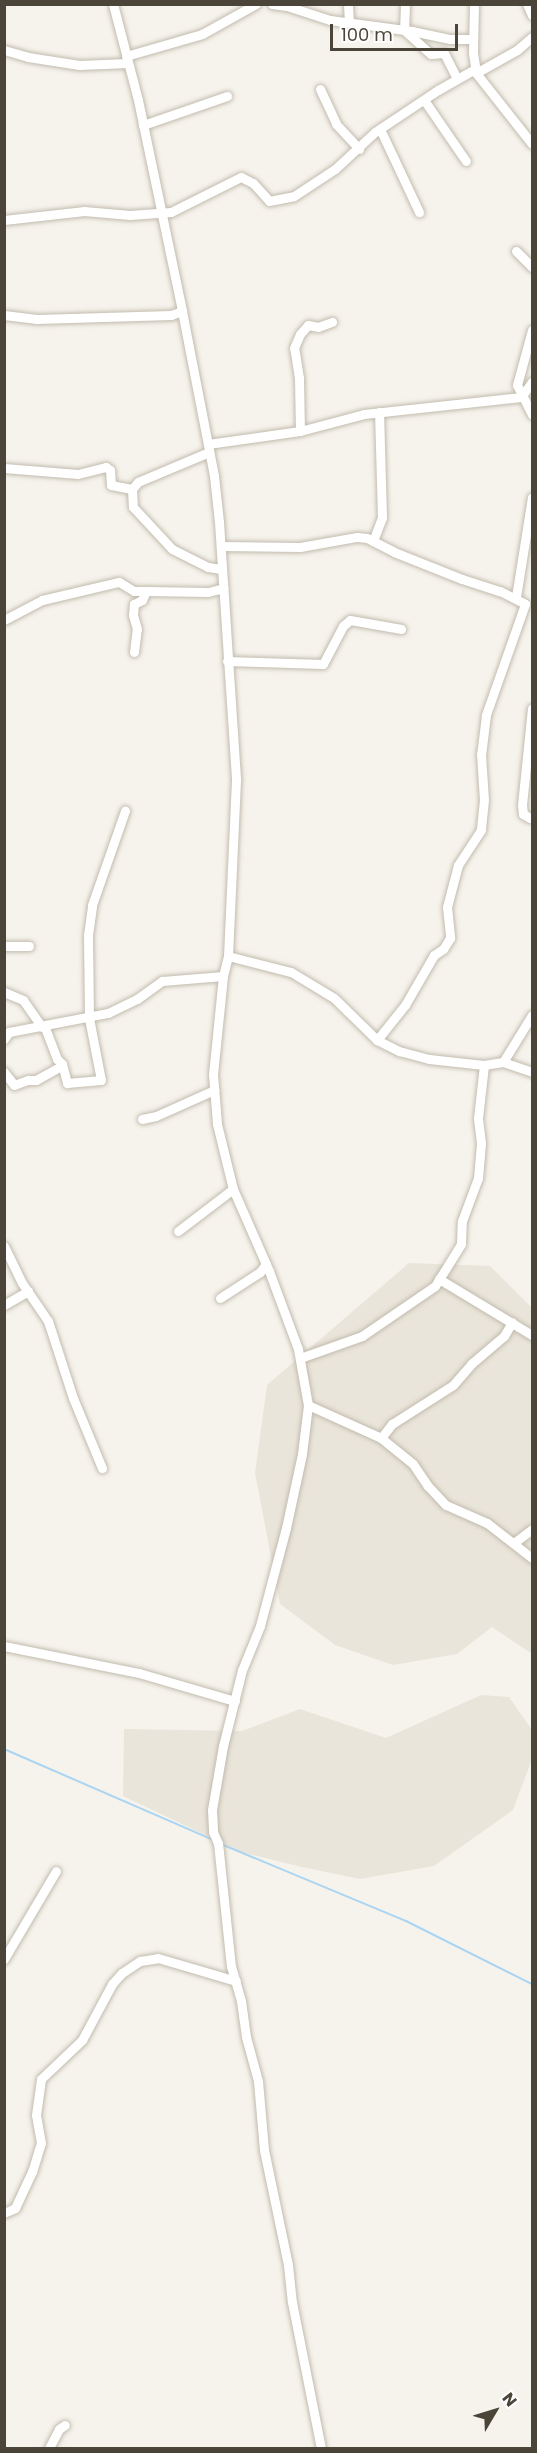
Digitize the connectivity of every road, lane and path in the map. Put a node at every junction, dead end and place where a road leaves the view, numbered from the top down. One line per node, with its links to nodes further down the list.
1 (113, 4): 14 (street)
2 (256, 4): 14 (street)
3 (272, 4): 9 (street)
4 (348, 4): 9 (street)
5 (405, 4): 10 (street)
6 (474, 4): 12 (street)
7 (526, 4): 8 (street)
8 (532, 15)
9 (349, 22): 10 (street)
10 (404, 30): 12 (street); 16 (street)
11 (532, 37): 15 (street)
12 (473, 39): 15 (street)
13 (4, 50): 14 (street)
14 (127, 59): 20 (street)
15 (476, 71): 16 (street); 22 (street)
16 (457, 78): 19 (street)
17 (320, 89): 23 (street)
18 (227, 96): 20 (street)
19 (424, 100): 21 (street); 24 (street)
20 (143, 126): 25 (street)
21 (380, 129): 23 (street); 26 (street)
22 (532, 144)
23 (359, 149): 25 (street)
24 (466, 161)
25 (159, 211): 27 (street); 30 (street)
26 (418, 212)
27 (4, 220)
28 (516, 251): 29 (street)
29 (532, 267)
30 (182, 311): 31 (street); 39 (street)
31 (4, 315)
32 (332, 322): 38 (street)
33 (532, 330): 35 (street)
34 (532, 382): 35 (street)
35 (521, 397): 36 (street); 37 (street)
36 (379, 412): 38 (street); 43 (street)
37 (532, 414)
38 (300, 431): 39 (street)
39 (209, 448): 41 (street); 44 (street)
40 (4, 468): 41 (street)
41 (132, 489): 45 (street)
42 (532, 497): 48 (street)
43 (374, 541): 44 (street); 48 (street)
44 (220, 546): 45 (street)
45 (221, 569): 46 (street)
46 (224, 588): 47 (street); 53 (street)
47 (146, 591): 50 (street); 52 (street)
48 (516, 597): 49 (street)
49 (529, 605): 66 (street)
50 (4, 620)
51 (401, 628): 53 (street)
52 (134, 652)
53 (227, 661): 59 (street)
54 (532, 709): 56 (street)
55 (125, 811): 63 (street)
56 (530, 818)
57 (4, 946): 58 (street)
58 (28, 946)
59 (228, 956): 60 (street); 66 (street)
60 (223, 976): 63 (street); 72 (street)
61 (4, 992): 64 (street)
62 (532, 1015): 67 (street)
63 (89, 1018): 64 (street); 68 (street)
64 (43, 1027): 65 (street); 68 (street)
65 (6, 1035)
66 (377, 1040): 69 (street)
67 (502, 1062): 69 (street); 70 (street)
68 (62, 1064): 71 (street)
69 (484, 1065): 78 (street)
70 (532, 1072)
71 (6, 1078)
72 (214, 1090): 73 (street); 74 (street)
73 (142, 1119)
74 (233, 1189): 75 (street); 77 (street)
75 (178, 1231)
76 (4, 1246): 79 (street)
77 (266, 1264): 80 (street); 84 (street)
78 (439, 1280): 82 (street); 84 (street)
79 (28, 1291): 81 (street); 87 (street)
80 (220, 1298)
81 (4, 1305)
82 (512, 1322): 83 (street); 86 (street)
83 (532, 1335)
84 (300, 1358): 85 (street)
85 (308, 1405): 86 (street); 92 (street)
86 (381, 1438): 89 (street)
87 (102, 1468)
88 (532, 1529): 89 (street)
89 (515, 1542): 90 (street)
90 (532, 1558)
91 (4, 1646): 92 (street)
92 (235, 1701): 95 (street)
93 (56, 1871): 94 (street)
94 (4, 1959)
95 (236, 1981): 96 (street); 99 (street)
96 (4, 2212)
97 (65, 2425): 98 (street)
98 (49, 2448)
99 (321, 2448)

